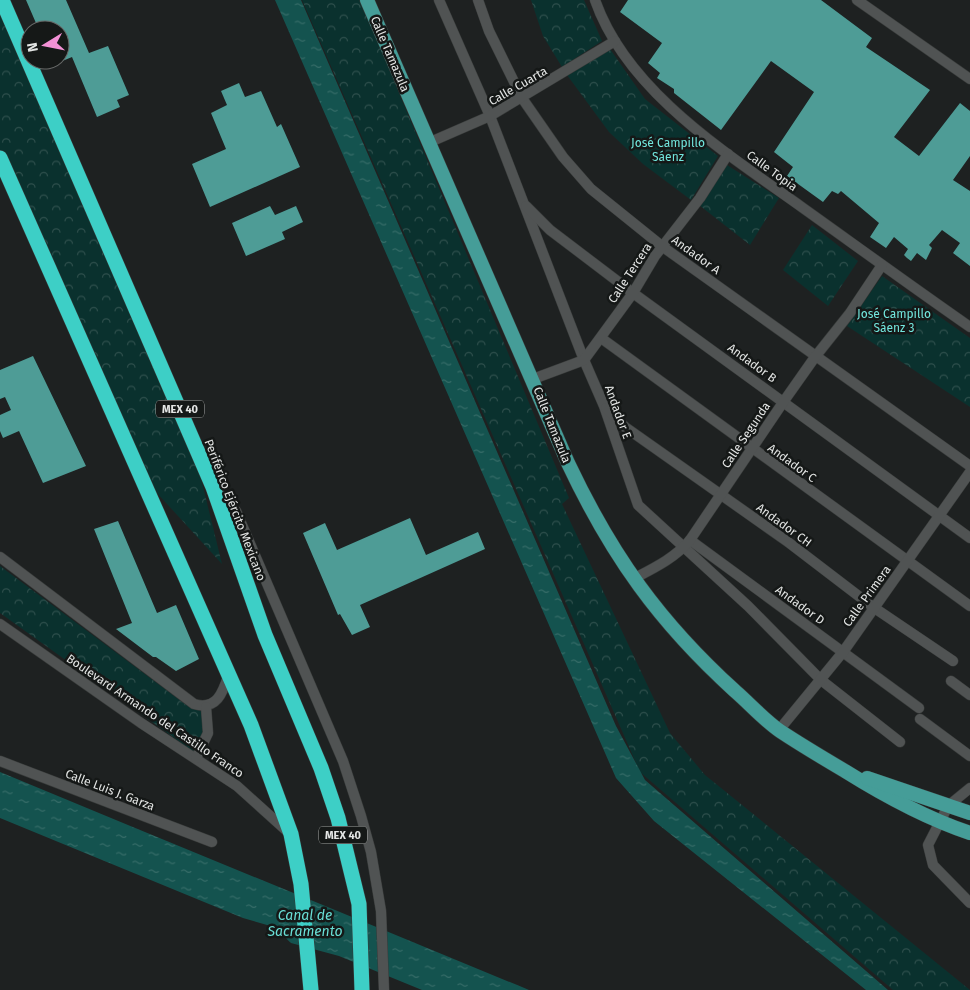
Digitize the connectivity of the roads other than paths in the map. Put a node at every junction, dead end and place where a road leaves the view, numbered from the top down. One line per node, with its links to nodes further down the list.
1 (2, 0): 28 (highway, Periférico Ejército Mexicano / MEX 40)
2 (367, 0): 11 (main road, Calle Tamazula)
3 (439, 0): 10 (street, Andador E)
4 (478, 0): 9 (street, Andador A)
5 (595, 0): 7 (street, Calle Topia)
6 (857, 0): 8 (street)
7 (615, 42): 9 (street, Calle Cuarta); 12 (street, Calle Topia)
8 (970, 80)
9 (522, 98): 10 (street, Calle Cuarta); 15 (street, Andador A)
10 (490, 116): 11 (street, Calle Cuarta); 14 (street, Andador E)
11 (428, 143): 22 (main road, Calle Tamazula)
12 (728, 154): 15 (street, Calle Tercera); 16 (street, Calle Topia)
13 (0, 158): 43 (highway)
14 (524, 204): 17 (street, Andador B); 21 (street, Andador E)
15 (662, 247): 17 (street, Calle Tercera); 20 (street, Andador A)
16 (882, 265): 18 (street, Calle Topia); 20 (street, Calle Segunda)
17 (633, 293): 19 (street, Calle Tercera); 23 (street, Andador B)
18 (970, 327)
19 (601, 338): 21 (street, Calle Tercera); 25 (street, Andador C)
20 (815, 357): 23 (street, Calle Segunda); 26 (street, Andador A)
21 (584, 360): 22 (street); 24 (street, Andador E)
22 (533, 379): 35 (main road, Calle Tamazula)
23 (784, 401): 25 (street, Calle Segunda); 30 (street, Andador B)
24 (604, 406): 29 (street, Andador CH); 32 (street, Andador E)
25 (752, 449): 29 (street, Calle Segunda); 34 (street, Andador C)
26 (970, 466)
27 (970, 472): 30 (street, Calle Primera)
28 (213, 487): 65 (highway, Periférico Ejército Mexicano / MEX 40); 66 (street)
29 (721, 495): 32 (street, Calle Segunda); 39 (street, Andador CH)
30 (938, 516): 31 (street, Andador B); 34 (street, Calle Primera)
31 (970, 538)
32 (686, 544): 35 (street, Calle Segunda); 36 (street, Andador D); 37 (street, Andador E)
33 (0, 557): 47 (street)
34 (908, 562): 38 (street, Andador C); 39 (street, Calle Primera)
35 (633, 579): 50 (main road, Calle Tamazula)
36 (760, 591): 37 (street); 41 (street, Andador D)
37 (748, 606): 44 (street, Andador E)
38 (970, 606)
39 (873, 607): 41 (street, Calle Primera); 42 (street, Andador CH)
40 (0, 624): 53 (street, Boulevard Armando del Castillo Franco)
41 (843, 652): 44 (street, Calle Primera); 48 (street, Andador D)
42 (953, 661)
43 (229, 673): 47 (street); 61 (highway)
44 (821, 680): 50 (street, Calle Primera); 51 (street, Andador E)
45 (951, 681): 46 (street)
46 (970, 695)
47 (206, 707): 53 (street)
48 (919, 708)
49 (920, 719): 52 (street)
50 (779, 730): 55 (main road, Calle Tamazula)
51 (900, 742)
52 (970, 756)
53 (196, 758): 61 (street, Boulevard Armando del Castillo Franco)
54 (0, 761): 62 (street, Calle Luis J. Garza)
55 (845, 771): 57 (main road); 59 (main road)
56 (970, 788): 57 (street)
57 (948, 806): 58 (main road); 59 (street)
58 (970, 813)
59 (938, 823): 60 (main road); 63 (street)
60 (970, 833)
61 (291, 834): 64 (highway)
62 (212, 842)
63 (970, 903)
64 (311, 990)
65 (362, 990)
66 (384, 990)

